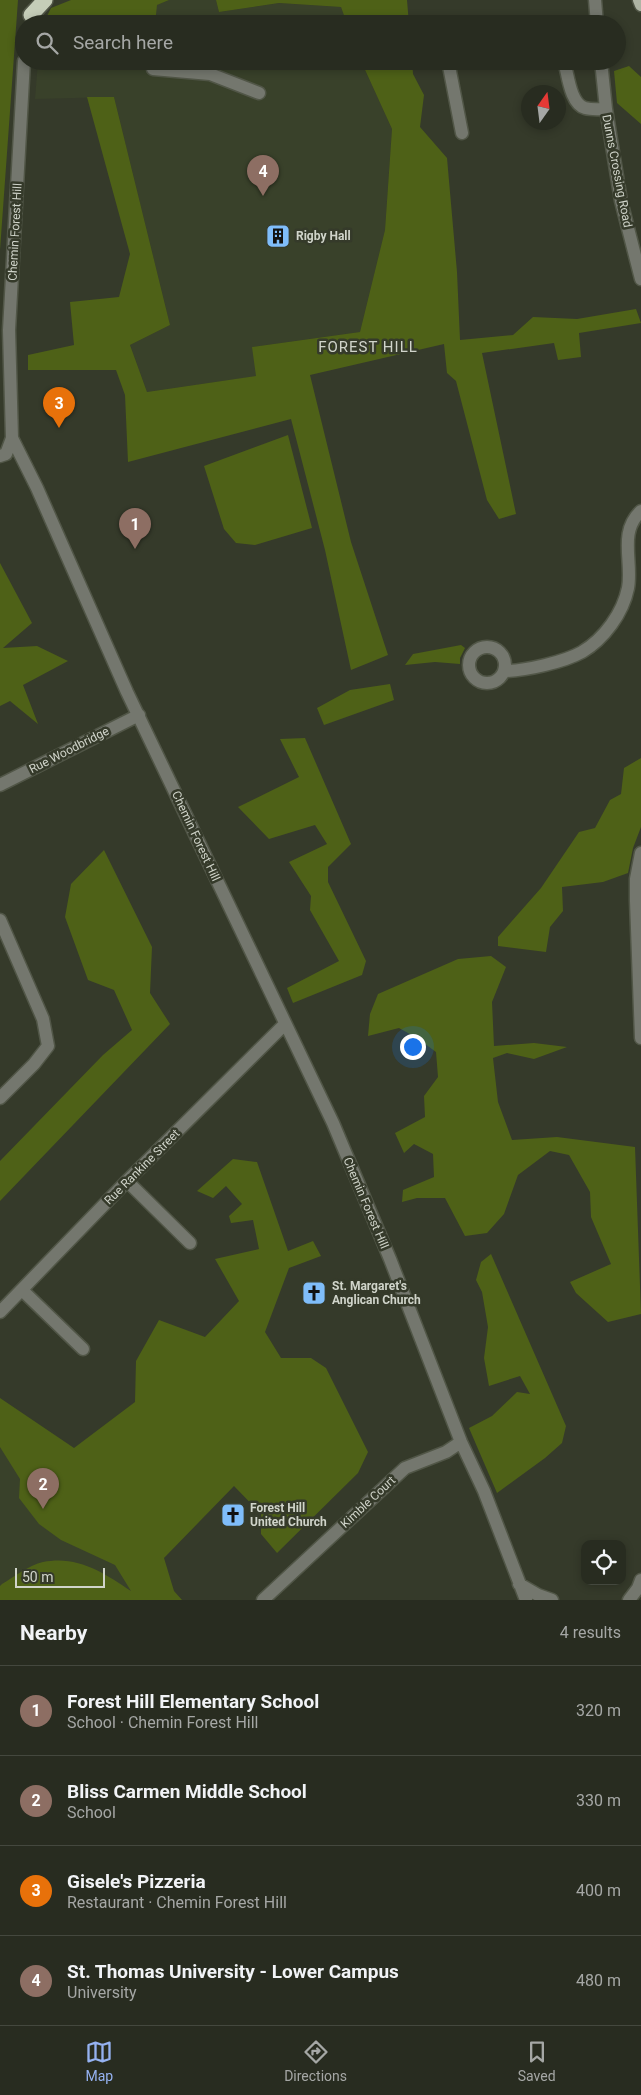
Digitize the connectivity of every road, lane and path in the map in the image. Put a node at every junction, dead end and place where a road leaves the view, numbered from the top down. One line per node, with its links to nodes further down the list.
1 (34, 0): 6 (street)
2 (45, 0): 7 (highway)
3 (595, 0): 8 (street)
4 (639, 0): 5 (main road)
5 (641, 5)
6 (31, 15)
7 (34, 15)
8 (596, 15)
9 (23, 70): 18 (street, Chemin Forest Hill)
10 (164, 70): 14 (street)
11 (450, 70): 16 (street)
12 (566, 70): 15 (street)
13 (601, 70): 15 (street, Dunns Crossing Road)
14 (259, 93)
15 (606, 109): 17 (street, Dunns Crossing Road)
16 (462, 132)
17 (641, 279)
18 (6, 437): 19 (street); 22 (street, Chemin Forest Hill)
19 (0, 456)
20 (641, 511): 21 (street)
21 (504, 671)
22 (138, 715): 23 (street, Rue Woodbridge); 26 (street, Chemin Forest Hill)
23 (0, 785)
24 (641, 853): 27 (street)
25 (0, 920): 28 (street)
26 (285, 1024): 29 (street, Rue Rankine Street); 34 (street, Chemin Forest Hill)
27 (641, 1038)
28 (0, 1098)
29 (127, 1181): 30 (street); 31 (street, Rue Rankine Street)
30 (190, 1244)
31 (22, 1290): 32 (street, Rue Rankine Street); 33 (street)
32 (0, 1312)
33 (83, 1349)
34 (461, 1442): 36 (street, Chemin Forest Hill); 37 (street, Kimble Court)
35 (641, 1580): 40 (street)
36 (519, 1584): 38 (street, Chemin Forest Hill); 39 (street)
37 (263, 1600)
38 (526, 1600)
39 (552, 1600)
40 (629, 1600)

